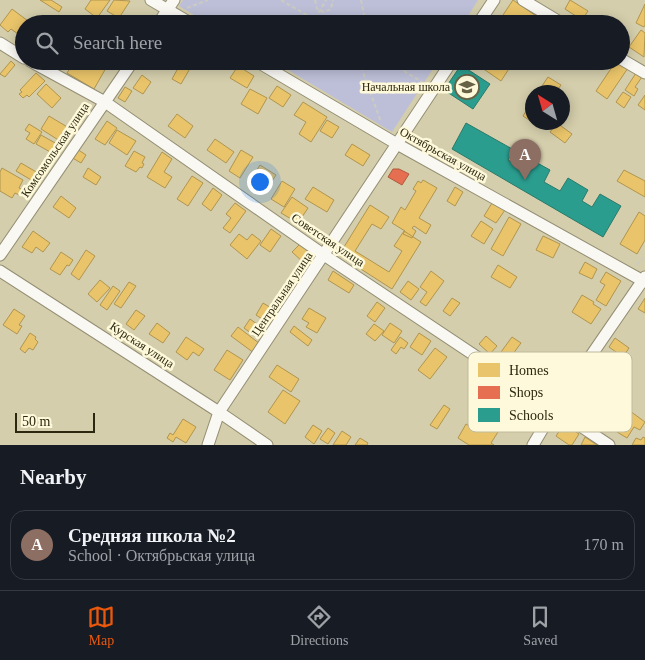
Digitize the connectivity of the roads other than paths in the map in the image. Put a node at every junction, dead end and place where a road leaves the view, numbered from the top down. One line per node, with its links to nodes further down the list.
1 (151, 0): 4 (street)
2 (494, 0): 6 (street)
3 (524, 0): 7 (street)
4 (171, 5): 5 (street)
5 (182, 15)
6 (484, 15)
7 (548, 15)
8 (0, 43): 9 (street)
9 (15, 52)
10 (630, 64): 15 (street)
11 (46, 70): 16 (street, Советская улица)
12 (127, 70): 16 (street, Комсомольская улица)
13 (271, 70): 17 (street, Октябрьская улица)
14 (446, 70): 17 (street, Центральная улица)
15 (645, 73)
16 (105, 102): 18 (street, Комсомольская улица); 19 (street, Советская улица)
17 (397, 144): 19 (street, Центральная улица); 21 (street, Октябрьская улица)
18 (0, 255)
19 (324, 255): 22 (street, Советская улица); 24 (street, Центральная улица)
20 (0, 271): 24 (street, Курская улица)
21 (644, 280): 23 (street)
22 (470, 352)
23 (593, 352)
24 (219, 412): 27 (street, Центральная улица); 28 (street, Курская улица)
25 (540, 432): 29 (street)
26 (590, 432): 30 (street, Советская улица)
27 (208, 445)
28 (267, 445)
29 (533, 445)
30 (610, 445)

